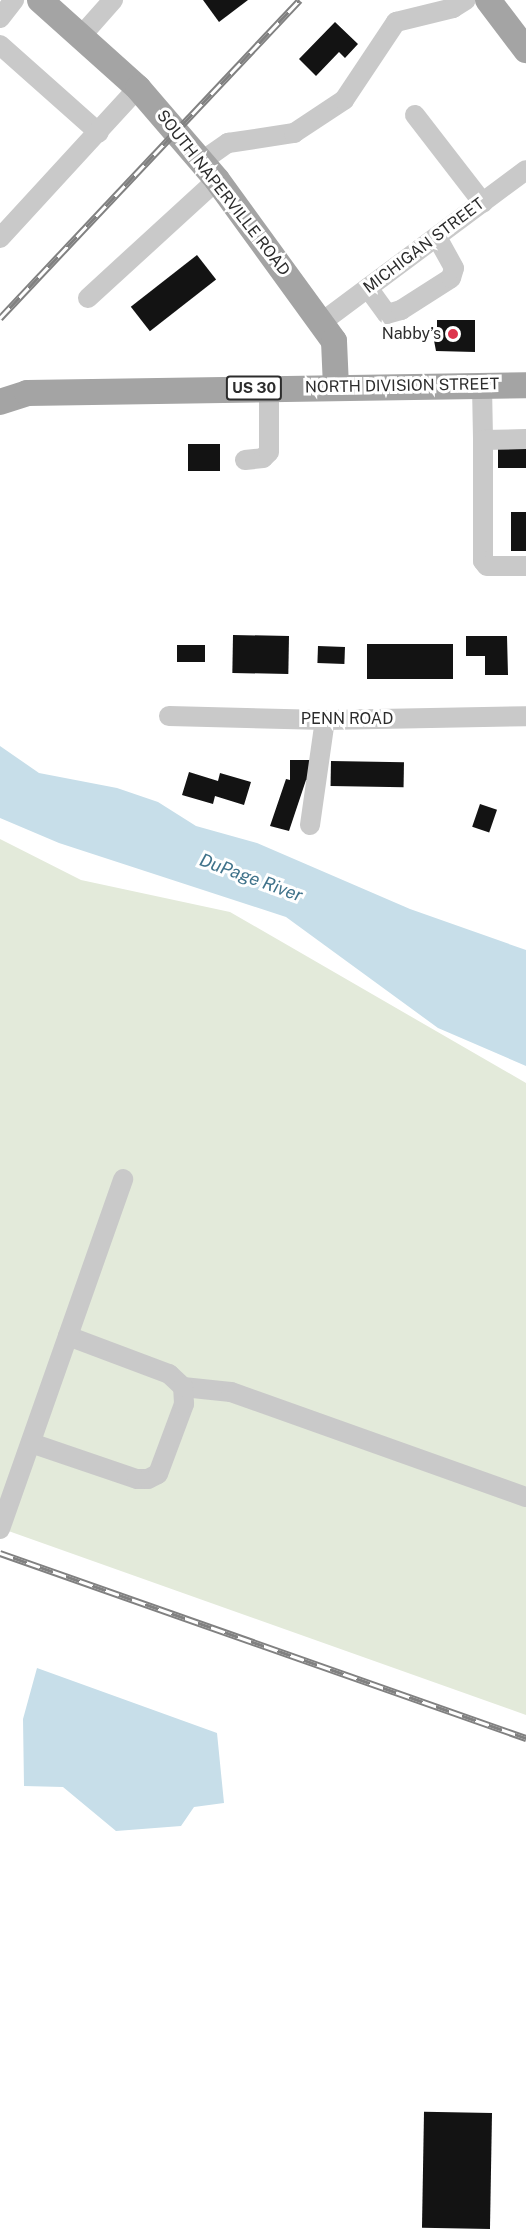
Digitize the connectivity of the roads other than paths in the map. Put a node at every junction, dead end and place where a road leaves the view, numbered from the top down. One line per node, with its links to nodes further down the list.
1 (14, 0): 6 (street)
2 (40, 0): 7 (main road, SOUTH NAPERVILLE ROAD)
3 (113, 0): 7 (street)
4 (465, 0): 14 (street)
5 (488, 0): 9 (main road)
6 (0, 18)
7 (82, 36): 10 (main road, SOUTH NAPERVILLE ROAD)
8 (0, 45): 12 (street)
9 (526, 50)
10 (138, 88): 12 (street); 14 (main road, SOUTH NAPERVILLE ROAD)
11 (416, 115): 15 (street)
12 (99, 133): 16 (street)
13 (526, 170): 15 (street, MICHIGAN STREET)
14 (209, 171): 19 (street); 20 (main road, SOUTH NAPERVILLE ROAD)
15 (483, 203): 17 (street, MICHIGAN STREET)
16 (3, 229)
17 (437, 237): 18 (street, MICHIGAN STREET); 18 (street)
18 (368, 288): 20 (street, MICHIGAN STREET)
19 (88, 298)
20 (322, 322): 24 (main road, SOUTH NAPERVILLE ROAD)
21 (0, 383): 26 (main road, NORTH DIVISION STREET / US 30)
22 (526, 385): 23 (main road, NORTH DIVISION STREET / US 30)
23 (482, 386): 24 (main road, NORTH DIVISION STREET / US 30); 29 (street)
24 (336, 387): 25 (main road, NORTH DIVISION STREET / US 30)
25 (268, 388): 26 (main road, NORTH DIVISION STREET / US 30); 30 (street)
26 (27, 393): 27 (main road, NORTH DIVISION STREET / US 30)
27 (0, 402)
28 (526, 438): 29 (street)
29 (483, 440): 31 (street)
30 (245, 460)
31 (526, 566)
32 (169, 716): 34 (street, PENN ROAD)
33 (526, 716): 34 (street, PENN ROAD)
34 (325, 720): 35 (street)
35 (310, 825)
36 (123, 1179): 37 (street)
37 (69, 1336): 38 (street); 39 (street)
38 (183, 1387): 39 (street); 40 (street)
39 (31, 1443): 41 (street)
40 (526, 1497)
41 (0, 1529)

